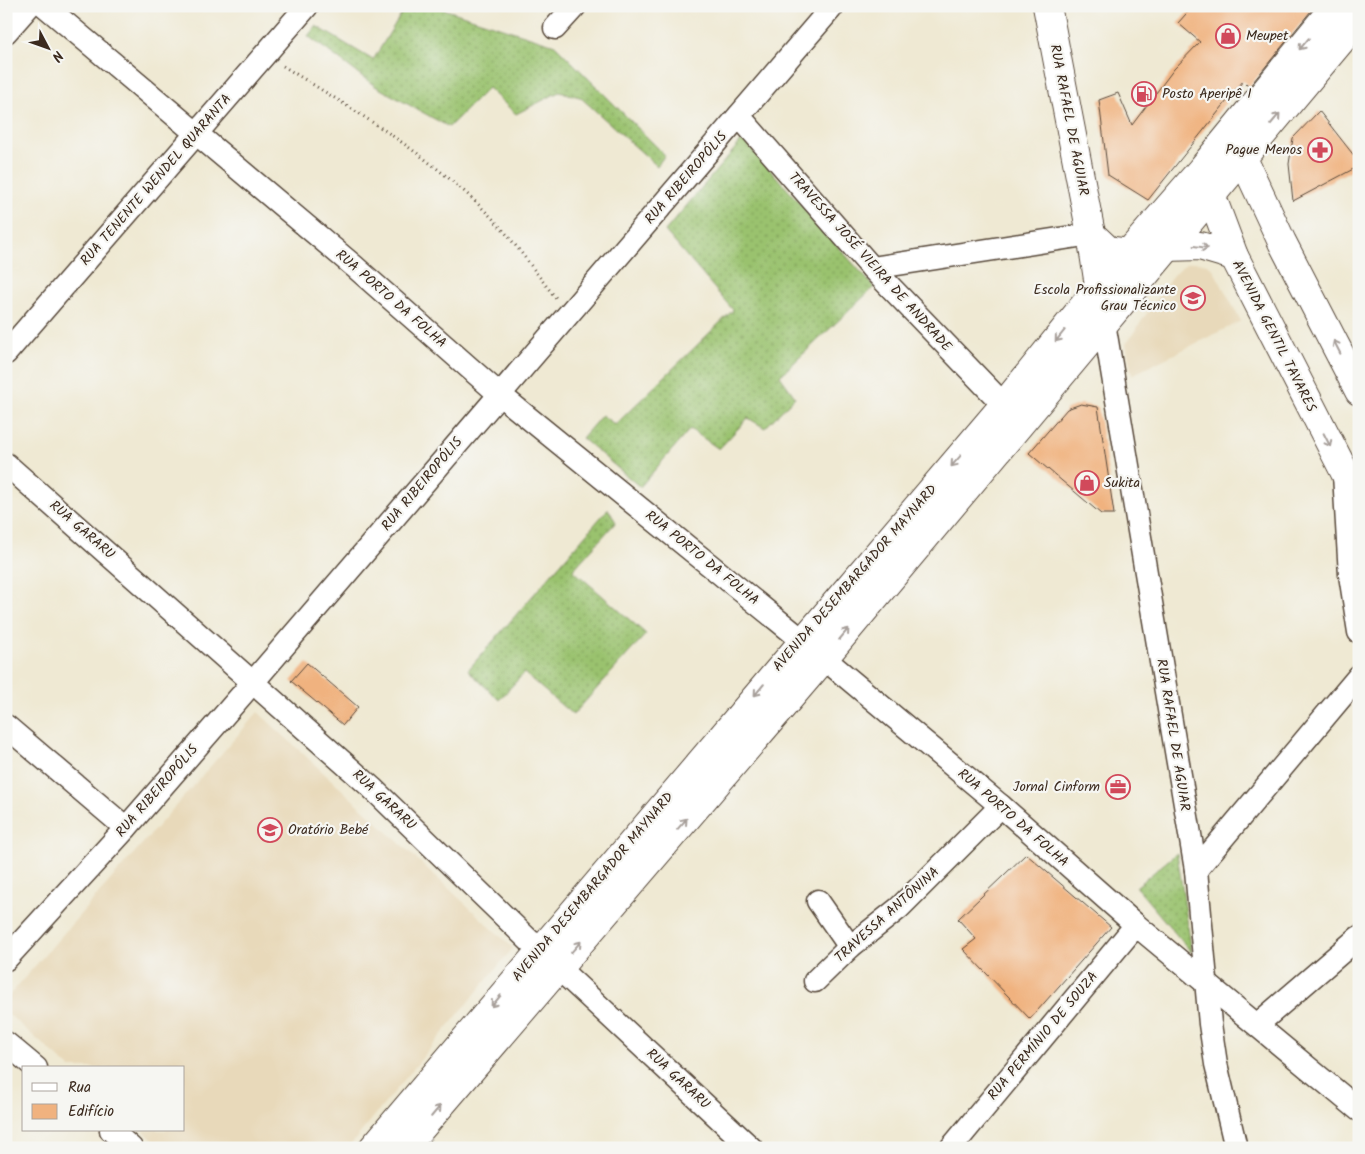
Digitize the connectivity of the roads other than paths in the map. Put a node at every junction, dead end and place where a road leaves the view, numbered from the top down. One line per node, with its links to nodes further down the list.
1 (29, 6): 9 (street)
2 (46, 6): 12 (street, RUA PORTO DA FOLHA)
3 (307, 6): 12 (street, RUA TENENTE WENDEL QUARANTA)
4 (574, 6): 8 (street)
5 (833, 6): 10 (street, RUA RIBEIROPÓLIS)
6 (1047, 6): 16 (main road, RUA RAFAEL DE AGUIAR)
7 (1352, 18): 11 (main road, AVENIDA DESEMBARGADOR MAYNARD, one-way to 11); 13 (main road, AVENIDA DESEMBARGADOR MAYNARD, one-way to 7)
8 (555, 28)
9 (6, 32)
10 (739, 116): 20 (street, TRAVESSA JOSÉ VIEIRA DE ANDRADE); 25 (street, RUA RIBEIROPÓLIS)
11 (1230, 132): 13 (main road); 14 (main road, AVENIDA DESEMBARGADOR MAYNARD)
12 (195, 134): 23 (street, RUA TENENTE WENDEL QUARANTA); 25 (street, RUA PORTO DA FOLHA)
13 (1243, 156): 15 (main road, AVENIDA DESEMBARGADOR MAYNARD); 24 (main road, one-way to 13)
14 (1201, 170): 15 (main road, AVENIDA GENTIL TAVARES); 18 (main road, AVENIDA DESEMBARGADOR MAYNARD)
15 (1211, 196): 17 (main road, AVENIDA DESEMBARGADOR MAYNARD); 19 (main road, AVENIDA GENTIL TAVARES)
16 (1091, 234): 18 (main road); 20 (street); 21 (main road, RUA RAFAEL DE AGUIAR)
17 (1166, 247): 19 (main road, one-way to 19); 22 (main road, AVENIDA DESEMBARGADOR MAYNARD)
18 (1130, 253): 21 (main road, AVENIDA DESEMBARGADOR MAYNARD)
19 (1234, 256): 28 (main road, AVENIDA GENTIL TAVARES, one-way to 28)
20 (872, 268): 26 (street, TRAVESSA JOSÉ VIEIRA DE ANDRADE)
21 (1099, 287): 22 (main road, RUA RAFAEL DE AGUIAR); 26 (main road, AVENIDA DESEMBARGADOR MAYNARD, one-way to 26)
22 (1104, 323): 32 (main road, AVENIDA DESEMBARGADOR MAYNARD, one-way to 22); 38 (street, RUA RAFAEL DE AGUIAR)
23 (6, 354)
24 (1359, 390)
25 (499, 394): 31 (street, RUA PORTO DA FOLHA); 34 (street, RUA RIBEIROPÓLIS)
26 (1004, 405): 31 (main road, AVENIDA DESEMBARGADOR MAYNARD, one-way to 31)
27 (6, 464): 34 (street, RUA GARARU)
28 (1344, 473): 29 (main road, AVENIDA GENTIL TAVARES); 30 (street, AVENIDA GENTIL TAVARES)
29 (1359, 500)
30 (1359, 632)
31 (802, 640): 32 (street, RUA PORTO DA FOLHA); 43 (main road, AVENIDA DESEMBARGADOR MAYNARD, one-way to 43)
32 (824, 658): 36 (street, RUA PORTO DA FOLHA); 43 (main road, AVENIDA DESEMBARGADOR MAYNARD, one-way to 32)
33 (1359, 676): 38 (street)
34 (254, 681): 37 (street, RUA RIBEIROPÓLIS); 43 (street, RUA GARARU)
35 (6, 726): 37 (street)
36 (1001, 806): 40 (street, RUA PORTO DA FOLHA); 42 (street, TRAVESSA ANTÔNINA)
37 (126, 828): 44 (street, RUA RIBEIROPÓLIS)
38 (1196, 870): 46 (street, RUA RAFAEL DE AGUIAR)
39 (818, 900): 42 (street)
40 (1136, 925): 46 (street, RUA PORTO DA FOLHA); 56 (street, RUA PERMÍNIO DE SOUZA)
41 (1359, 937): 47 (street)
42 (850, 946): 45 (street, TRAVESSA ANTÔNINA)
43 (549, 958): 53 (main road, AVENIDA DESEMBARGADOR MAYNARD, one-way to 53); 54 (main road, AVENIDA DESEMBARGADOR MAYNARD, one-way to 43); 55 (street, RUA GARARU)
44 (6, 959)
45 (815, 981)
46 (1207, 983): 47 (street, RUA PORTO DA FOLHA); 57 (street, RUA RAFAEL DE AGUIAR)
47 (1258, 1024): 50 (street, RUA PORTO DA FOLHA)
48 (6, 1043): 49 (street)
49 (34, 1066)
50 (1359, 1110)
51 (113, 1132): 52 (street)
52 (132, 1148)
53 (372, 1148)
54 (404, 1148)
55 (751, 1148)
56 (951, 1148)
57 (1236, 1148)

